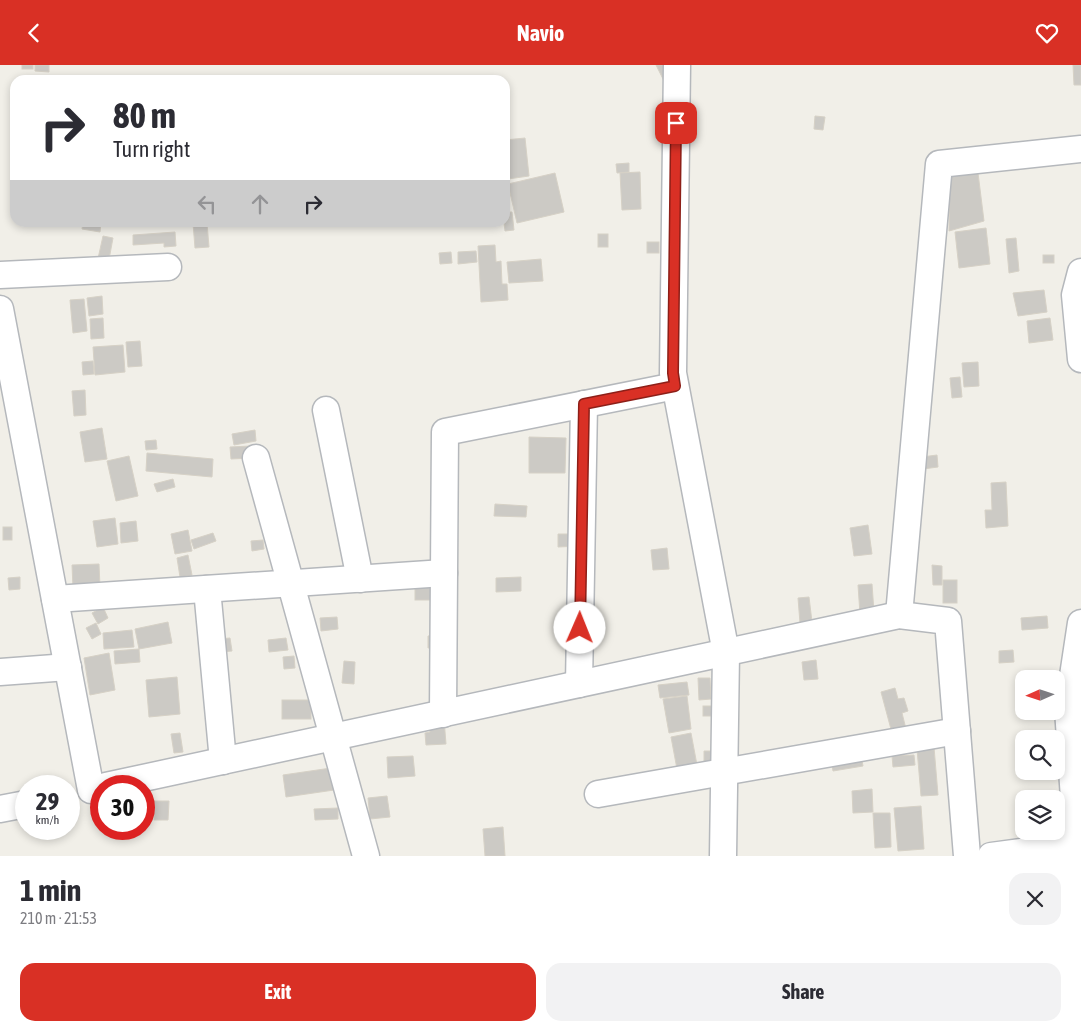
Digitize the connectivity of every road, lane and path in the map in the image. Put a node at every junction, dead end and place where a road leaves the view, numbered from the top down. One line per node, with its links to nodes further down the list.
1 (677, 65): 8 (street)
2 (1081, 149): 17 (street)
3 (168, 267): 5 (street)
4 (1081, 272): 7 (street)
5 (0, 275)
6 (0, 309): 16 (street)
7 (1081, 359)
8 (675, 386): 9 (street); 19 (street)
9 (584, 404): 12 (street); 22 (street)
10 (326, 410): 13 (street)
11 (256, 457): 14 (street)
12 (444, 573): 13 (street); 23 (street)
13 (360, 579): 14 (street)
14 (291, 583): 15 (street); 25 (street)
15 (206, 589): 16 (street); 26 (street)
16 (55, 599): 20 (street)
17 (899, 615): 19 (street); 24 (street)
18 (1081, 623): 33 (street)
19 (726, 653): 22 (street); 27 (street)
20 (68, 667): 21 (street); 29 (street)
21 (0, 672)
22 (580, 684): 23 (street)
23 (443, 714): 25 (street)
24 (957, 731): 27 (street); 36 (street)
25 (333, 737): 26 (street); 34 (street)
26 (222, 761): 28 (street)
27 (724, 772): 30 (street); 35 (street)
28 (155, 775)
29 (90, 779)
30 (598, 794)
31 (15, 806): 32 (street)
32 (0, 809)
33 (1077, 848): 37 (street)
34 (366, 856)
35 (723, 856)
36 (967, 856)
37 (991, 856)

